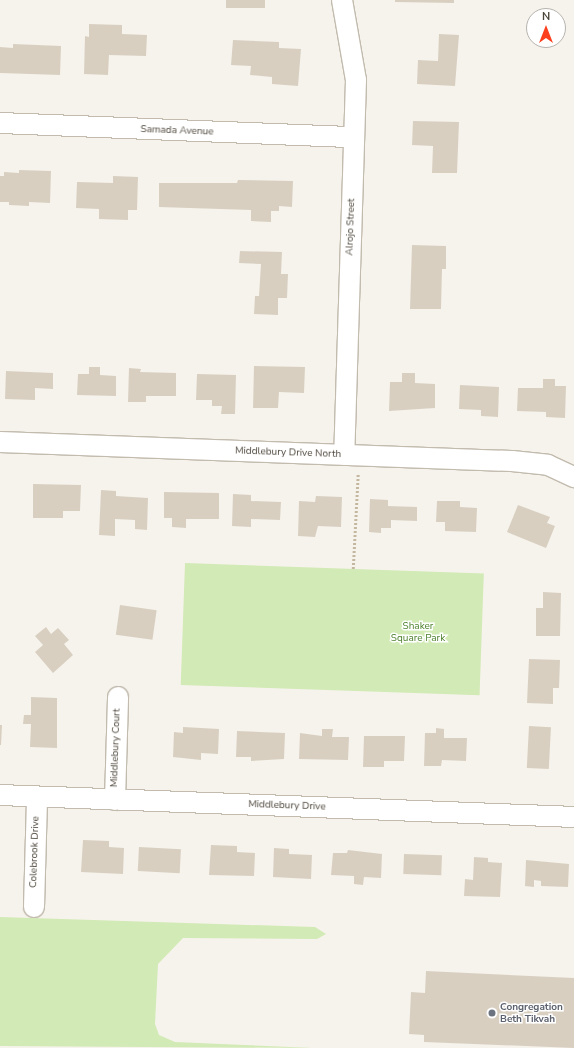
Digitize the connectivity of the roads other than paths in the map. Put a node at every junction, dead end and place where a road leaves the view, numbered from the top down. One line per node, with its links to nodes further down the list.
1 (342, 0): 3 (street, Alrojo Street)
2 (0, 124): 3 (street, Samada Avenue)
3 (353, 137): 5 (street, Alrojo Street)
4 (0, 442): 5 (street, Middlebury Drive North)
5 (352, 455): 6 (street, Middlebury Drive North)
6 (574, 477)
7 (118, 697): 10 (street, Middlebury Court)
8 (0, 795): 9 (street, Middlebury Drive)
9 (37, 797): 10 (street, Middlebury Drive); 12 (street, Colebrook Drive)
10 (115, 800): 11 (street, Middlebury Drive)
11 (574, 817)
12 (34, 907)

